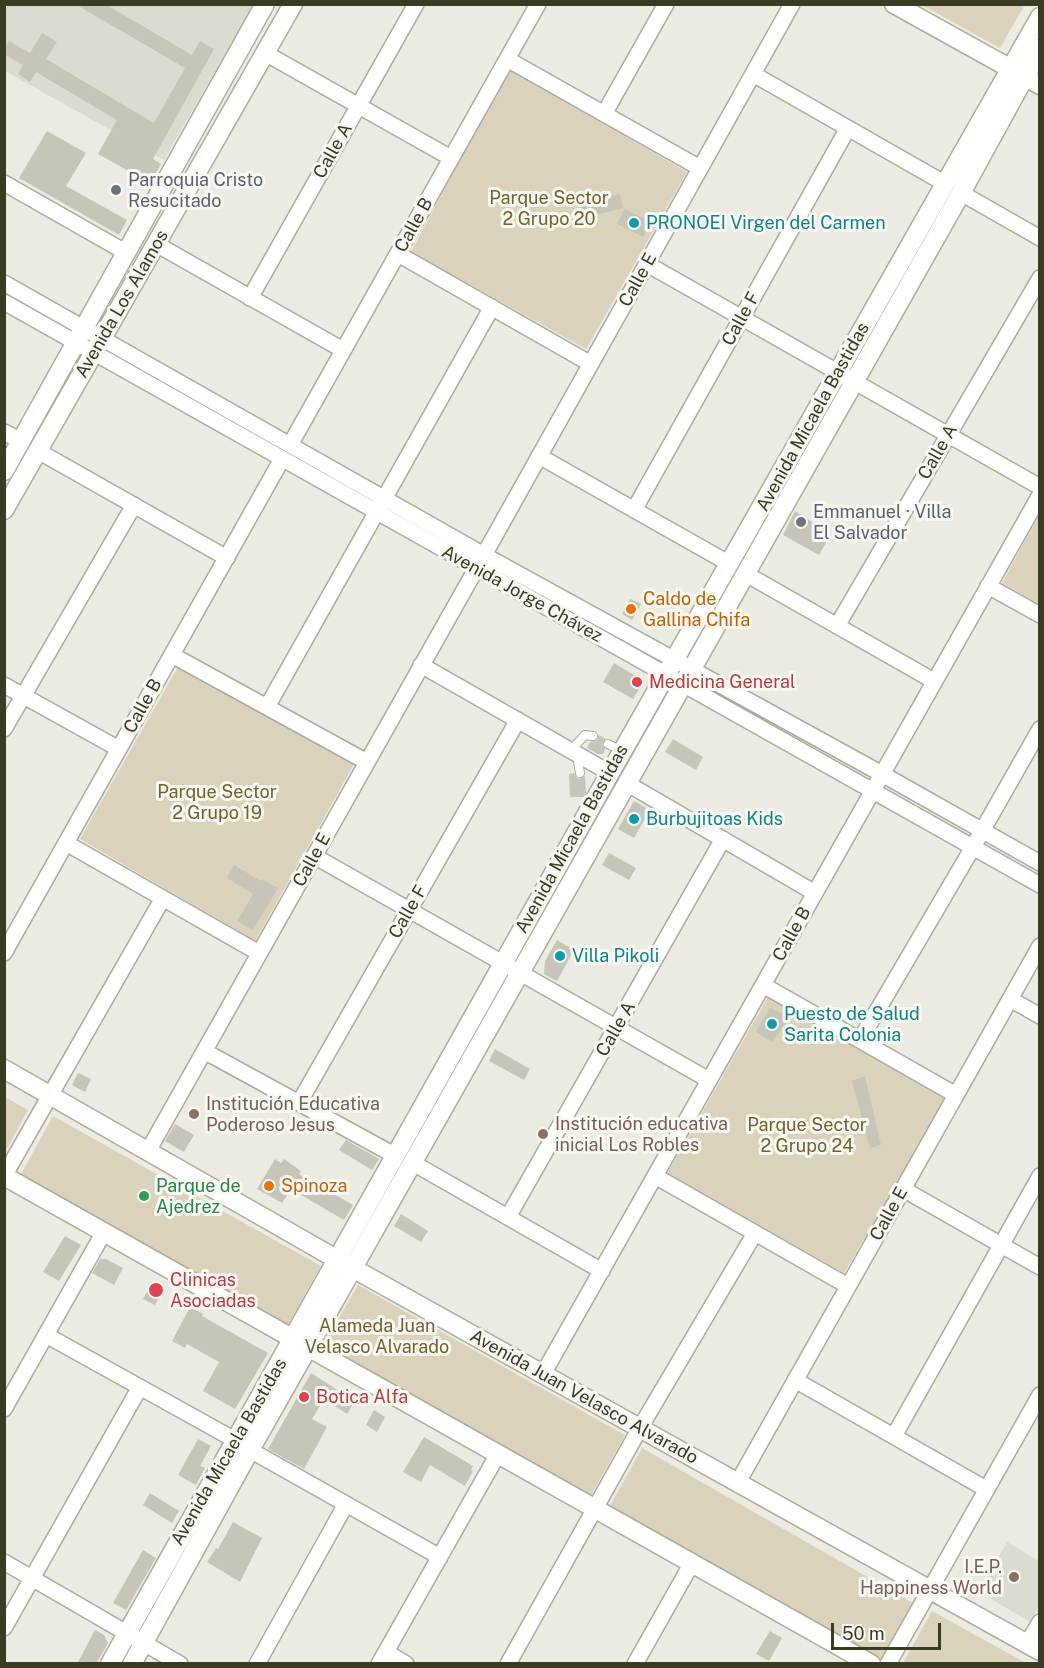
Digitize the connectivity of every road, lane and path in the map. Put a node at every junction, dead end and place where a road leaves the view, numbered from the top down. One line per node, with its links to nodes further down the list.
1 (265, 4): 24 (street, Avenida Los Alamos)
2 (292, 4): 10 (street, Avenida Los Alamos)
3 (416, 4): 14 (street, Calle A)
4 (538, 4): 11 (street, Calle B)
5 (666, 4): 15 (street)
6 (792, 4): 12 (street, Calle E)
7 (894, 4): 13 (street)
8 (1040, 17): 13 (street, Avenida Micaela Bastidas)
9 (1040, 49): 13 (street, Avenida Micaela Bastidas)
10 (265, 53): 14 (street); 23 (street, Avenida Los Alamos)
11 (507, 59): 15 (street); 17 (street, Calle B)
12 (753, 74): 16 (street); 18 (street, Calle E)
13 (1024, 76): 20 (street, Avenida Micaela Bastidas); 21 (street, Avenida Micaela Bastidas)
14 (358, 106): 17 (street); 29 (street, Calle A)
15 (604, 114): 18 (street)
16 (848, 129): 20 (street); 32 (street, Calle F)
17 (452, 158): 25 (street, Calle B)
18 (700, 168): 26 (street, Calle E)
19 (4, 183): 24 (street)
20 (944, 183): 37 (street, Avenida Micaela Bastidas)
21 (961, 193): 22 (street); 37 (street, Avenida Micaela Bastidas)
22 (1040, 238)
23 (156, 244): 29 (street); 34 (street, Avenida Los Alamos)
24 (127, 253): 33 (street, Avenida Los Alamos)
25 (398, 254): 31 (street); 35 (street, Calle B)
26 (647, 264): 32 (street); 36 (street, Calle E)
27 (1040, 278): 39 (street, Calle A)
28 (4, 283): 33 (street, Avenida Jorge Chávez)
29 (250, 298): 35 (street)
30 (4, 302): 33 (street, Avenida Jorge Chávez)
31 (492, 307): 36 (street); 48 (street)
32 (742, 318): 37 (street); 51 (street, Calle F)
33 (81, 335): 34 (street, Avenida Jorge Chávez); 40 (street, Avenida Los Alamos)
34 (98, 345): 41 (street, Avenida Jorge Chávez); 42 (street, Avenida Los Alamos); 44 (street, Avenida Jorge Chávez)
35 (343, 350): 41 (street, Calle B)
36 (591, 364): 43 (street, Calle E)
37 (846, 377): 39 (street); 55 (street, Avenida Micaela Bastidas); 57 (street, Avenida Micaela Bastidas)
38 (4, 432): 40 (street)
39 (948, 435): 46 (street); 60 (street, Calle A)
40 (21, 441): 45 (street, Avenida Los Alamos)
41 (290, 445): 48 (street, Avenida Jorge Chávez)
42 (38, 451): 49 (street); 50 (street, Avenida Los Alamos)
43 (539, 456): 51 (street); 53 (street, Calle E)
44 (282, 459): 52 (street, Avenida Jorge Chávez); 54 (street, Calle B)
45 (4, 471)
46 (1040, 488)
47 (1040, 495): 58 (street, Calle B)
48 (384, 498): 52 (street); 53 (street, Avenida Jorge Chávez)
49 (134, 505): 54 (street); 67 (street)
50 (4, 510)
51 (634, 510): 55 (street)
52 (376, 512): 56 (street, Avenida Jorge Chávez); 68 (street)
53 (484, 555): 63 (street, Avenida Jorge Chávez)
54 (227, 558): 61 (street, Calle B)
55 (730, 564): 63 (street, Avenida Micaela Bastidas)
56 (476, 568): 62 (street, Calle E); 63 (street, Avenida Jorge Chávez)
57 (746, 574): 60 (street); 64 (street, Avenida Micaela Bastidas)
58 (988, 586): 59 (street); 65 (street, Calle B)
59 (1040, 615)
60 (837, 626): 65 (street)
61 (172, 655): 68 (street); 73 (street, Calle B)
62 (422, 666): 69 (street); 75 (street, Calle E)
63 (670, 667): 64 (street, Avenida Jorge Chávez); 77 (street, Avenida Micaela Bastidas)
64 (687, 677): 78 (street, Avenida Jorge Chávez); 79 (street, Avenida Micaela Bastidas); 80 (street, Avenida Jorge Chávez)
65 (934, 681): 78 (street, Calle B)
66 (4, 684): 67 (street)
67 (24, 696): 70 (street); 73 (street)
68 (267, 707): 75 (street)
69 (518, 720): 74 (street); 90 (street, Calle F)
70 (4, 729)
71 (1040, 729): 81 (street)
72 (593, 736): 74 (lane)
73 (119, 749): 83 (street, Calle B)
74 (574, 752): 76 (lane); 77 (street)
75 (367, 762): 85 (street, Calle E)
76 (580, 773)
77 (610, 773): 95 (street, Avenida Micaela Bastidas)
78 (882, 774): 80 (street, Calle B); 81 (street, Avenida Jorge Chávez)
79 (628, 784): 82 (street); 96 (street, Avenida Micaela Bastidas)
80 (872, 791): 84 (street, Avenida Jorge Chávez); 88 (street, Calle B)
81 (982, 831): 84 (street); 86 (street, Avenida Jorge Chávez)
82 (723, 839): 88 (street); 100 (street, Calle A)
83 (66, 843): 89 (street); 91 (street, Calle B)
84 (973, 848): 87 (street, Avenida Jorge Chávez); 101 (street)
85 (314, 856): 90 (street); 94 (street, Calle E)
86 (1040, 863)
87 (1040, 885)
88 (815, 893): 97 (street, Calle B)
89 (163, 898): 94 (street); 106 (street)
90 (409, 910): 95 (street); 107 (street, Calle F)
91 (9, 936): 93 (street, Calle B)
92 (1040, 946): 98 (street, Calle E)
93 (4, 953)
94 (259, 953): 102 (street, Calle E)
95 (503, 963): 96 (street); 109 (street, Avenida Micaela Bastidas)
96 (521, 973): 100 (street); 110 (street, Avenida Micaela Bastidas)
97 (763, 985): 101 (street); 104 (street, Calle B)
98 (1010, 999): 99 (street); 105 (street, Calle E)
99 (1040, 1016)
100 (616, 1028): 104 (street); 115 (street, Calle A)
101 (860, 1040): 105 (street)
102 (204, 1051): 107 (street); 108 (street, Calle E)
103 (4, 1070): 106 (street, Avenida Juan Velasco Alvarado)
104 (709, 1080): 112 (street, Calle B)
105 (956, 1095): 114 (street, Calle E)
106 (51, 1096): 108 (street, Avenida Juan Velasco Alvarado); 111 (street)
107 (299, 1103): 109 (street)
108 (148, 1151): 119 (street, Avenida Juan Velasco Alvarado)
109 (396, 1156): 119 (street, Avenida Micaela Bastidas)
110 (413, 1163): 115 (street); 119 (street, Avenida Micaela Bastidas)
111 (4, 1176): 116 (street)
112 (656, 1176): 117 (street); 121 (street, Calle B)
113 (1040, 1176): 118 (street)
114 (903, 1189): 118 (street); 122 (street, Calle E)
115 (508, 1217): 121 (street)
116 (104, 1232): 123 (street); 124 (street)
117 (755, 1233): 122 (street); 130 (street)
118 (1001, 1245): 120 (street); 131 (street)
119 (345, 1264): 124 (street, Avenida Micaela Bastidas); 125 (street, Avenida Juan Velasco Alvarado)
120 (1040, 1267)
121 (602, 1271): 125 (street, Calle B)
122 (849, 1286): 126 (street, Calle E)
123 (46, 1335): 127 (street); 129 (street)
124 (301, 1344): 132 (street, Avenida Micaela Bastidas); 133 (street)
125 (543, 1374): 130 (street, Avenida Juan Velasco Alvarado)
126 (795, 1380): 131 (street); 134 (street, Calle E)
127 (140, 1388): 132 (street); 141 (street)
128 (1040, 1395): 135 (street)
129 (4, 1409)
130 (640, 1428): 134 (street, Avenida Juan Velasco Alvarado); 137 (street)
131 (894, 1436): 135 (street)
132 (243, 1445): 136 (street); 145 (street, Avenida Micaela Bastidas); 146 (street, Avenida Micaela Bastidas)
133 (498, 1454): 137 (street); 138 (street)
134 (738, 1482): 142 (street, Avenida Juan Velasco Alvarado)
135 (986, 1489): 142 (street)
136 (346, 1504): 138 (street); 152 (street)
137 (596, 1509): 140 (street); 154 (street)
138 (440, 1557): 148 (street)
139 (4, 1562): 141 (street)
140 (692, 1563): 155 (street); 156 (street)
141 (33, 1578): 144 (street); 145 (street)
142 (931, 1590): 147 (street, Avenida Juan Velasco Alvarado); 157 (street)
143 (1040, 1622): 147 (street)
144 (4, 1628)
145 (127, 1632): 146 (street); 149 (street, Avenida Micaela Bastidas)
146 (144, 1643): 150 (street, Avenida Micaela Bastidas); 151 (street)
147 (1033, 1647)
148 (382, 1658): 153 (street)
149 (110, 1664)
150 (132, 1664)
151 (180, 1664)
152 (257, 1664)
153 (406, 1664)
154 (508, 1664)
155 (634, 1664)
156 (872, 1664)
157 (888, 1664)

